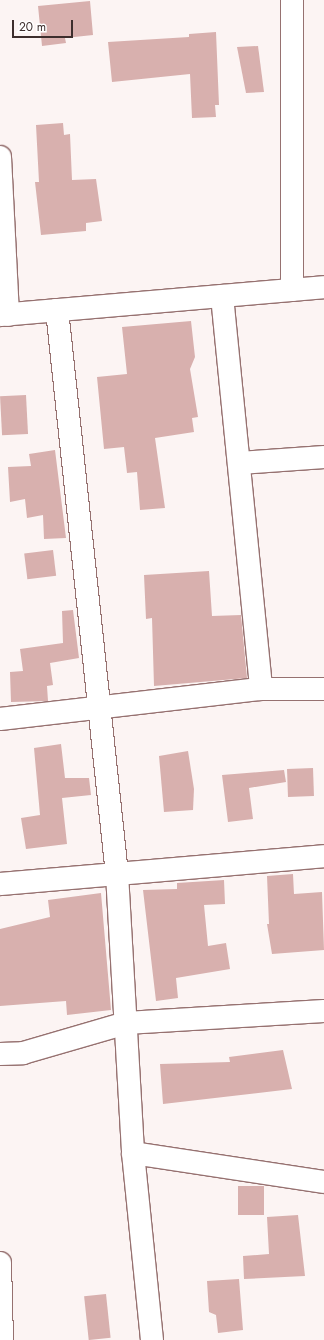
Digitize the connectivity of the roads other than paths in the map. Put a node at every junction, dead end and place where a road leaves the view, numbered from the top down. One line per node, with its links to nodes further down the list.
1 (292, 0): 4 (street)
2 (0, 157): 7 (street)
3 (324, 287): 4 (street)
4 (292, 290): 5 (street)
5 (222, 296): 6 (street); 9 (street)
6 (57, 310): 7 (street); 12 (street)
7 (4, 315)
8 (324, 457): 9 (street)
9 (240, 462): 10 (street)
10 (261, 689): 11 (street); 12 (street)
11 (324, 689)
12 (101, 705): 13 (street); 15 (street)
13 (0, 719)
14 (324, 856): 15 (street)
15 (117, 874): 16 (street); 18 (street)
16 (0, 884)
17 (324, 1011): 18 (street)
18 (126, 1023): 19 (street); 20 (street)
19 (0, 1054)
20 (133, 1153): 21 (street); 24 (street)
21 (324, 1182)
22 (0, 1263): 23 (street)
23 (2, 1340)
24 (152, 1340)

